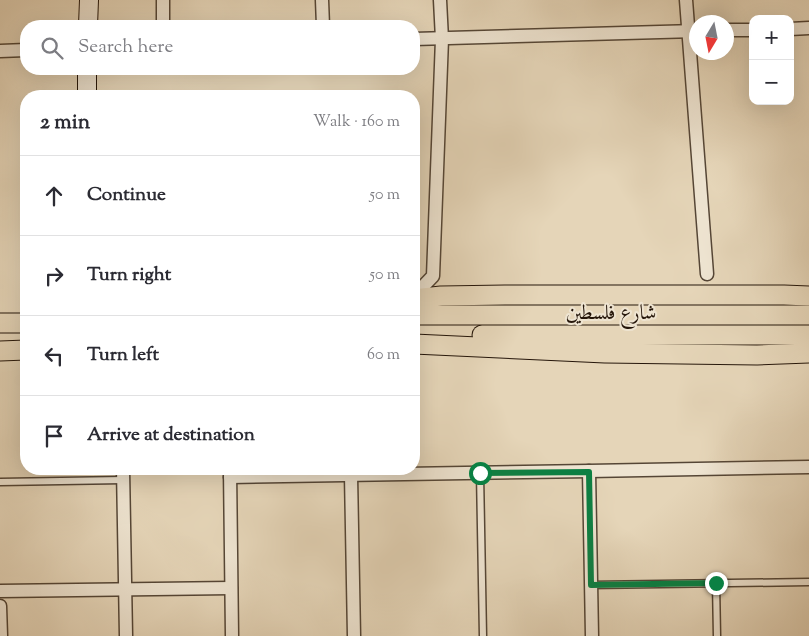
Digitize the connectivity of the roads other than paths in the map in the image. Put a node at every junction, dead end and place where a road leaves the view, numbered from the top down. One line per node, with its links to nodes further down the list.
1 (89, 0): 7 (main road)
2 (163, 0): 8 (street)
3 (322, 0): 9 (street)
4 (440, 0): 15 (street)
5 (686, 0): 6 (street)
6 (689, 16)
7 (88, 20)
8 (163, 20)
9 (323, 20)
10 (809, 28): 11 (street)
11 (794, 29)
12 (734, 30): 13 (street)
13 (749, 30)
14 (689, 31): 15 (street)
15 (442, 38): 16 (street); 23 (street)
16 (420, 39)
17 (20, 50): 18 (street)
18 (0, 51)
19 (694, 60): 22 (street)
20 (87, 75): 21 (main road)
21 (87, 90)
22 (707, 274)
23 (420, 290)
24 (809, 295): 25 (main road)
25 (420, 297)
26 (420, 315): 27 (main road, شارع فلسطين)
27 (809, 315)
28 (0, 323): 29 (main road)
29 (20, 323)
30 (809, 335): 31 (main road, شارع فلسطين)
31 (420, 338)
32 (420, 338): 35 (main road)
33 (20, 350): 34 (main road)
34 (0, 351)
35 (809, 353)
36 (809, 466): 37 (street)
37 (589, 472): 39 (street); 47 (street)
38 (420, 473): 39 (street)
39 (480, 473): 56 (lane)
40 (108, 475): 44 (lane)
41 (123, 475): 49 (street)
42 (230, 475): 48 (street)
43 (350, 475): 55 (street)
44 (0, 482)
45 (809, 582): 46 (lane)
46 (716, 583): 47 (lane); 58 (lane)
47 (591, 585): 57 (street)
48 (231, 588): 49 (street); 54 (street)
49 (125, 589): 50 (street); 53 (street)
50 (0, 591)
51 (0, 606): 52 (street)
52 (0, 636)
53 (126, 636)
54 (232, 636)
55 (354, 636)
56 (483, 636)
57 (592, 636)
58 (717, 636)

